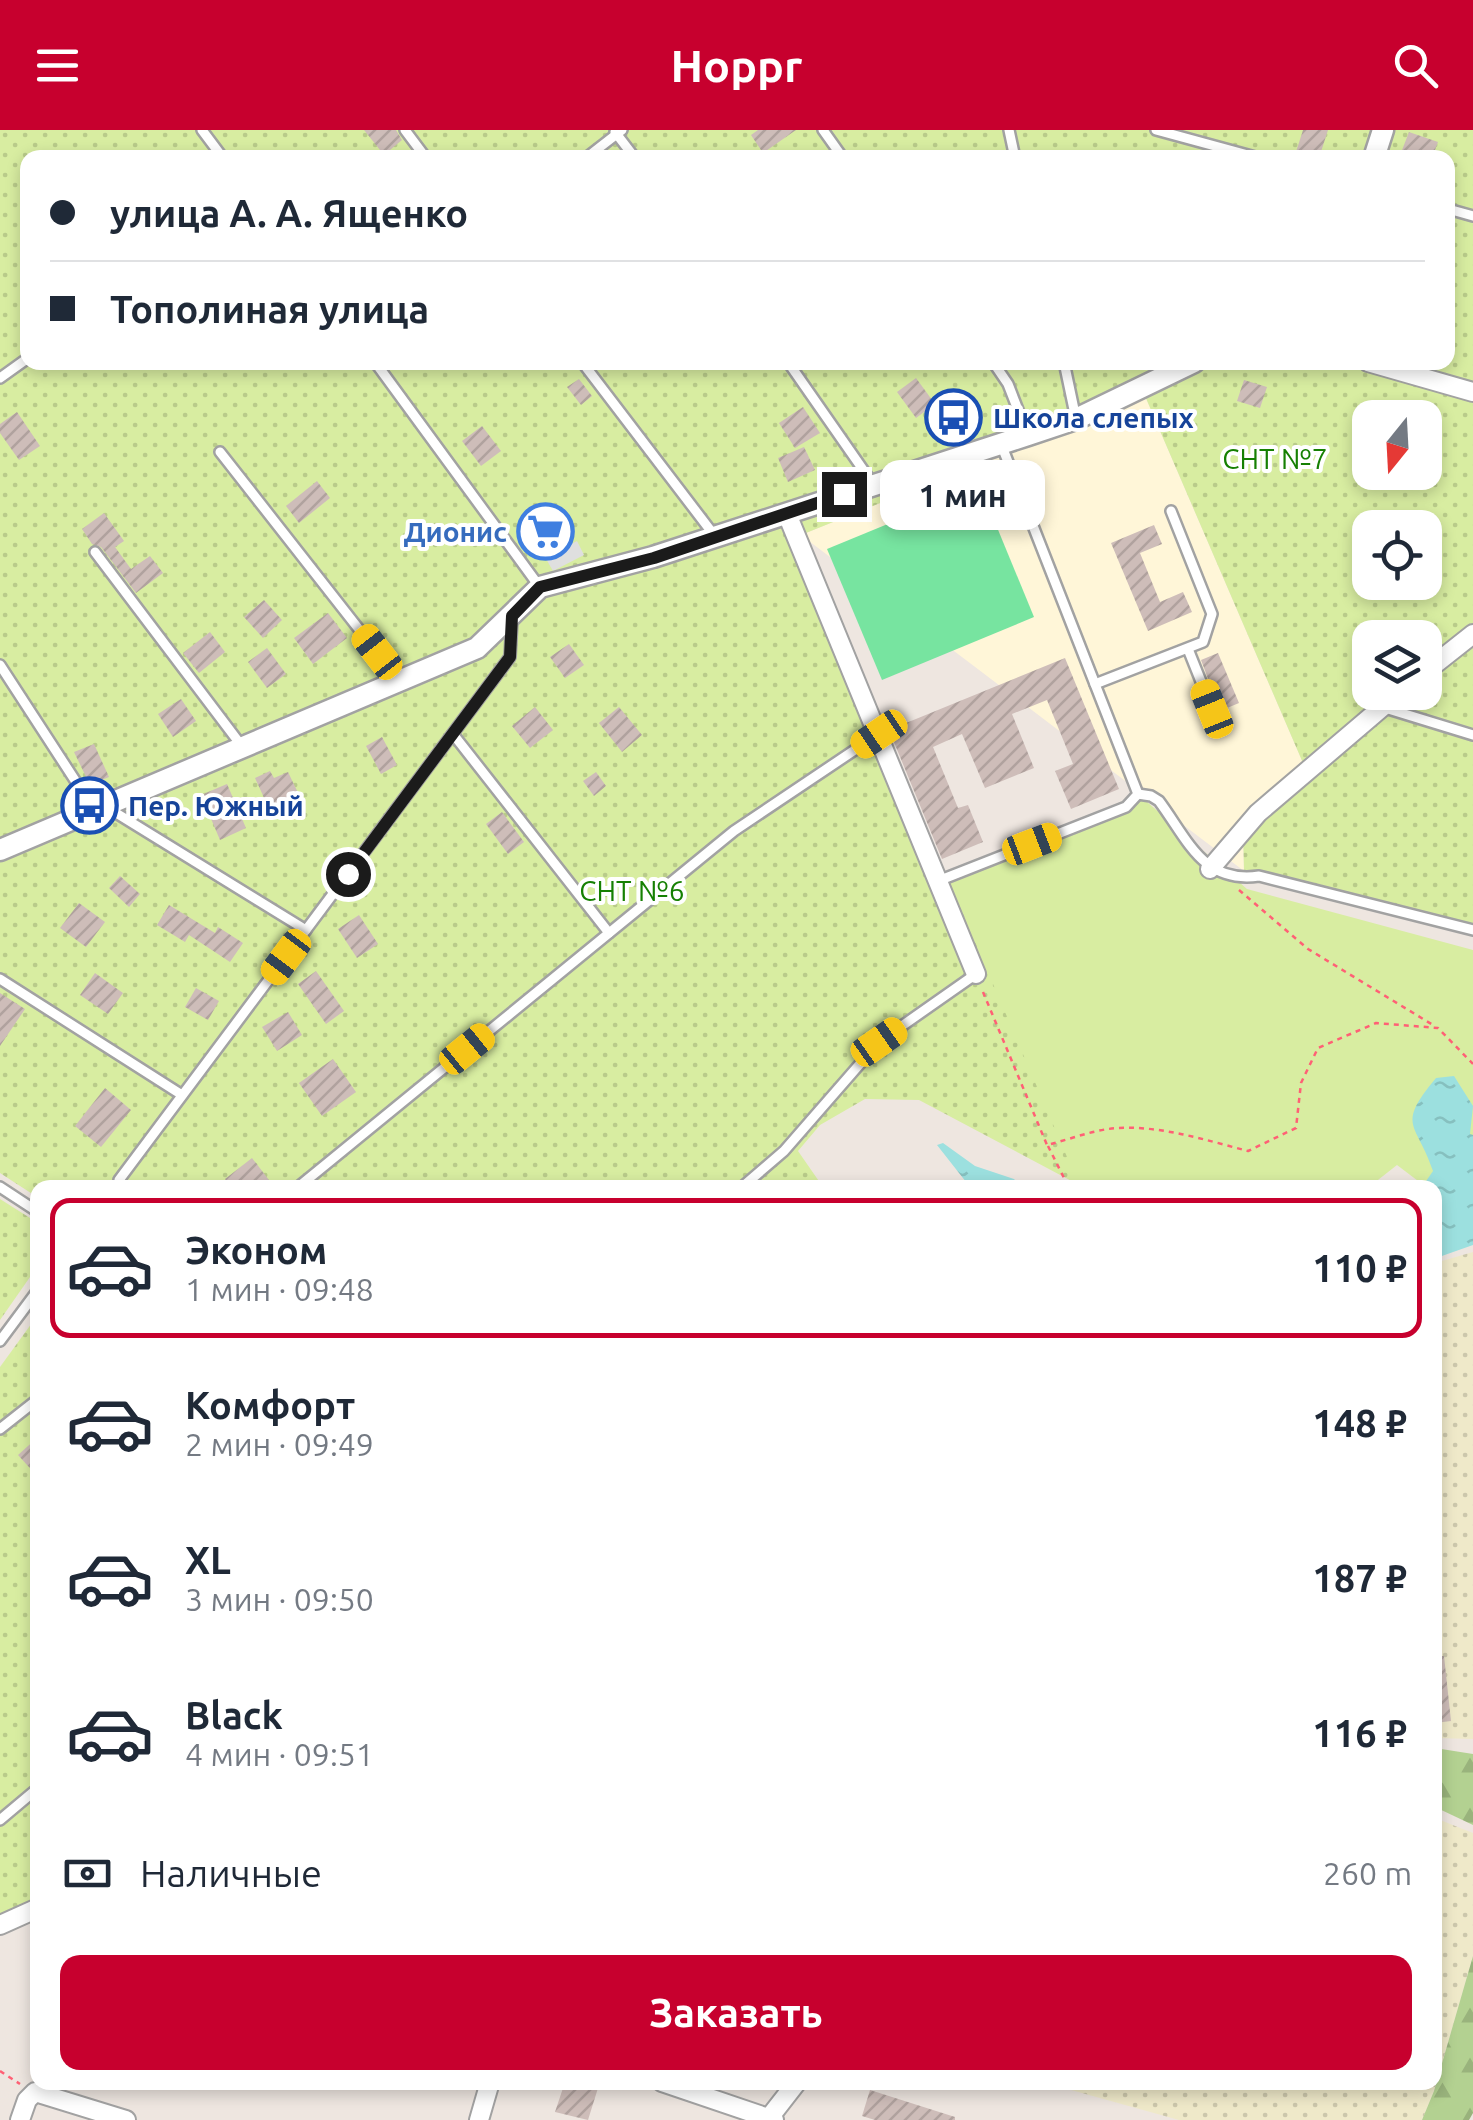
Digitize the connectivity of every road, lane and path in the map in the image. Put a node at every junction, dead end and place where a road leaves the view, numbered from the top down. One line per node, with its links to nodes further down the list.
1 (404, 130): 4 (lane)
2 (1156, 130): 6 (lane)
3 (618, 131): 5 (lane)
4 (420, 150)
5 (595, 150)
6 (1229, 150)
7 (381, 370): 24 (lane)
8 (588, 370): 22 (lane)
9 (794, 370): 19 (lane)
10 (998, 370): 16 (lane)
11 (1066, 370): 15 (lane)
12 (1177, 370): 15 (street)
13 (1396, 370): 14 (street)
14 (1473, 392)
15 (1076, 418): 16 (street)
16 (1028, 436): 17 (street)
17 (1001, 444): 19 (street); 31 (lane)
18 (220, 452): 30 (lane)
19 (873, 484): 21 (street)
20 (1171, 511): 27 (lane)
21 (787, 514): 22 (street); 36 (street)
22 (716, 537): 24 (street)
23 (95, 552): 38 (lane)
24 (540, 587): 25 (street)
25 (512, 616): 30 (street); 35 (lane)
26 (1473, 634): 28 (street)
27 (1188, 650): 31 (lane); 32 (lane)
28 (1442, 659)
29 (0, 664): 40 (lane)
30 (400, 681): 38 (street)
31 (1095, 684): 39 (lane)
32 (1212, 709)
33 (1378, 710): 42 (street)
34 (1391, 710): 37 (lane)
35 (453, 734): 45 (lane); 47 (lane)
36 (879, 734): 43 (street); 47 (lane)
37 (1473, 734)
38 (242, 747): 40 (street)
39 (1138, 794): 42 (lane); 43 (lane)
40 (99, 808): 41 (street); 45 (lane)
41 (0, 850)
42 (1210, 869): 46 (lane)
43 (938, 881): 48 (street)
44 (1240, 891): 50 (path)
45 (306, 930): 52 (lane)
46 (1473, 930)
47 (609, 934): 55 (lane)
48 (976, 974): 53 (path); 56 (lane)
49 (0, 979): 52 (lane)
50 (1438, 1028): 51 (path); 53 (path)
51 (1473, 1064)
52 (182, 1095): 54 (lane)
53 (1047, 1145): 57 (path)
54 (119, 1180)
55 (307, 1180)
56 (751, 1180)
57 (1064, 1180)
58 (0, 1187): 59 (lane)
59 (30, 1207)
60 (30, 1301): 61 (lane)
61 (0, 1341)
62 (30, 1405): 63 (lane)
63 (0, 1429)
64 (30, 1795): 65 (lane)
65 (0, 1820)
66 (30, 1912): 67 (street)
67 (0, 1925)
68 (0, 2071): 69 (path)
69 (30, 2090)
70 (31, 2090): 74 (path)
71 (488, 2090): 78 (street)
72 (686, 2090): 75 (street)
73 (791, 2090): 75 (street)
74 (34, 2092): 76 (street); 77 (street)
75 (771, 2119)
76 (20, 2120)
77 (126, 2120)
78 (479, 2120)

